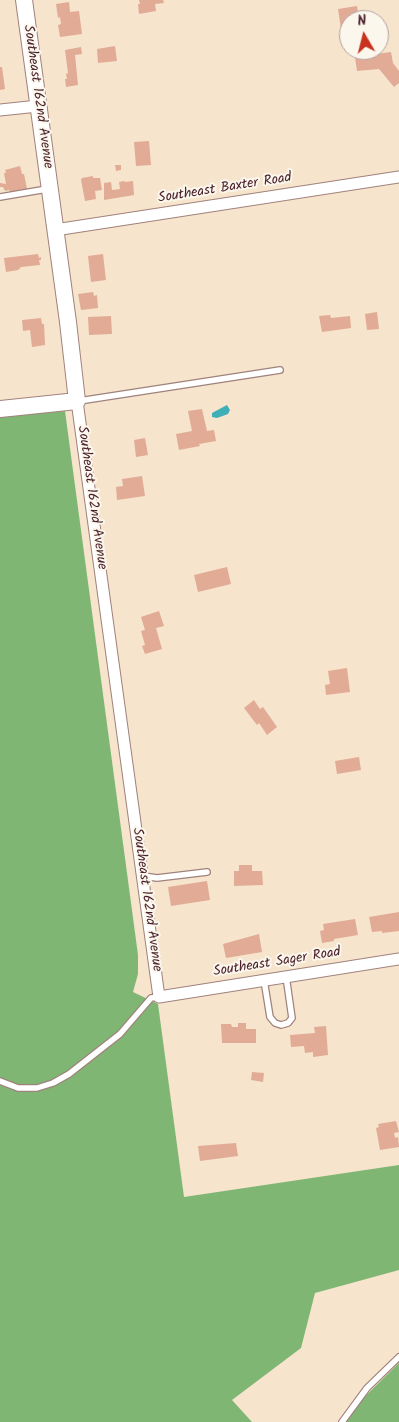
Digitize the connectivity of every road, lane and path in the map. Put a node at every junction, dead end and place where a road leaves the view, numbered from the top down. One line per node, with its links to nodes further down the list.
1 (26, 0): 2 (street, Southeast 162nd Avenue)
2 (38, 106): 3 (street); 5 (street, Southeast 162nd Avenue)
3 (0, 110)
4 (399, 177): 7 (street, Southeast Baxter Road)
5 (49, 189): 6 (lane); 7 (street, Southeast 162nd Avenue)
6 (0, 197)
7 (55, 230): 9 (street, Southeast 162nd Avenue)
8 (280, 370): 9 (lane)
9 (77, 402): 10 (street); 12 (street, Southeast 162nd Avenue)
10 (0, 409)
11 (207, 872): 12 (lane)
12 (143, 876): 16 (street, Southeast 162nd Avenue)
13 (399, 958): 14 (street, Southeast Sager Road)
14 (286, 976): 15 (street, Southeast Sager Road); 15 (lane)
15 (264, 980): 16 (street, Southeast Sager Road)
16 (159, 997): 17 (lane)
17 (0, 1081)
18 (399, 1357): 19 (lane)
19 (342, 1422)

